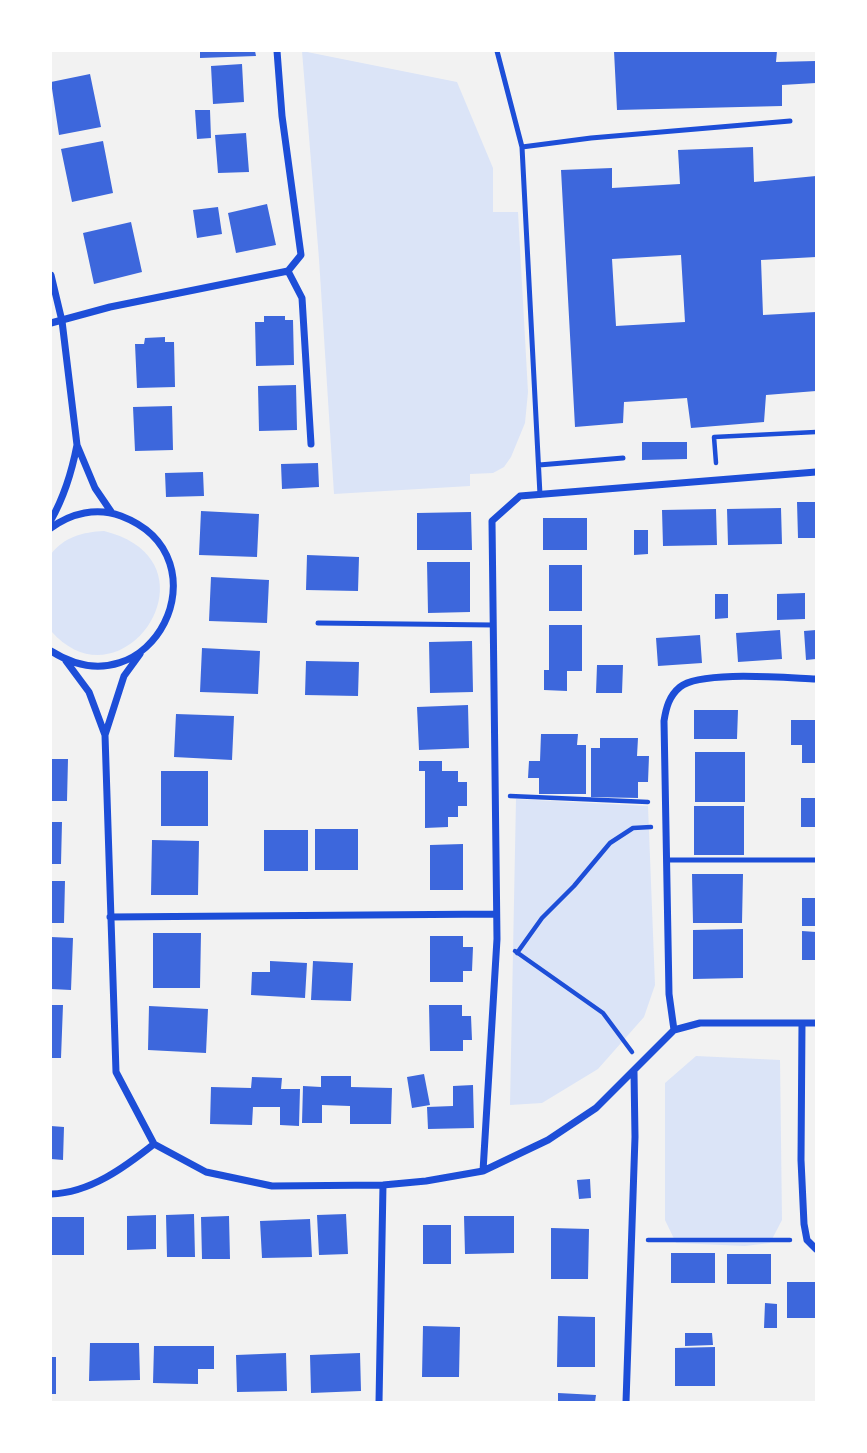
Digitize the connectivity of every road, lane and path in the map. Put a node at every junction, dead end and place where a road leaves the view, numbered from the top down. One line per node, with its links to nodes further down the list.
1 (278, 51): 5 (street)
2 (497, 51): 4 (lane)
3 (790, 121): 4 (lane)
4 (522, 147): 13 (lane)
5 (288, 271): 7 (street); 10 (street)
6 (51, 275): 7 (street)
7 (62, 321): 8 (street); 11 (street)
8 (51, 323)
9 (816, 432): 15 (path)
10 (311, 444)
11 (77, 445): 17 (street); 18 (street)
12 (623, 458): 13 (lane)
13 (539, 465): 16 (lane)
14 (816, 472): 15 (street)
15 (715, 478): 16 (street)
16 (540, 495): 21 (street)
17 (112, 513): 19 (street); 23 (street)
18 (51, 520)
19 (51, 528)
20 (318, 623): 21 (lane)
21 (493, 625): 27 (street)
22 (51, 651): 24 (street)
23 (140, 653): 24 (street); 26 (street)
24 (66, 660): 26 (street)
25 (816, 679): 28 (street)
26 (106, 735): 33 (street)
27 (495, 796): 28 (path); 32 (street)
28 (666, 803): 29 (street)
29 (666, 827): 30 (street); 35 (path)
30 (667, 860): 31 (lane); 38 (street)
31 (816, 860)
32 (496, 914): 33 (street); 34 (street)
33 (110, 917): 41 (street)
34 (497, 939): 35 (path); 42 (street)
35 (517, 953): 39 (path)
36 (802, 1023): 37 (street); 38 (street); 45 (street)
37 (816, 1023)
38 (674, 1030): 39 (street)
39 (642, 1064): 40 (street)
40 (634, 1072): 42 (street); 46 (street)
41 (155, 1144): 43 (street); 44 (street)
42 (484, 1171): 43 (street)
43 (383, 1185): 48 (street)
44 (51, 1194)
45 (807, 1240): 46 (path); 47 (street)
46 (630, 1241): 49 (street)
47 (816, 1249)
48 (379, 1402)
49 (626, 1402)

